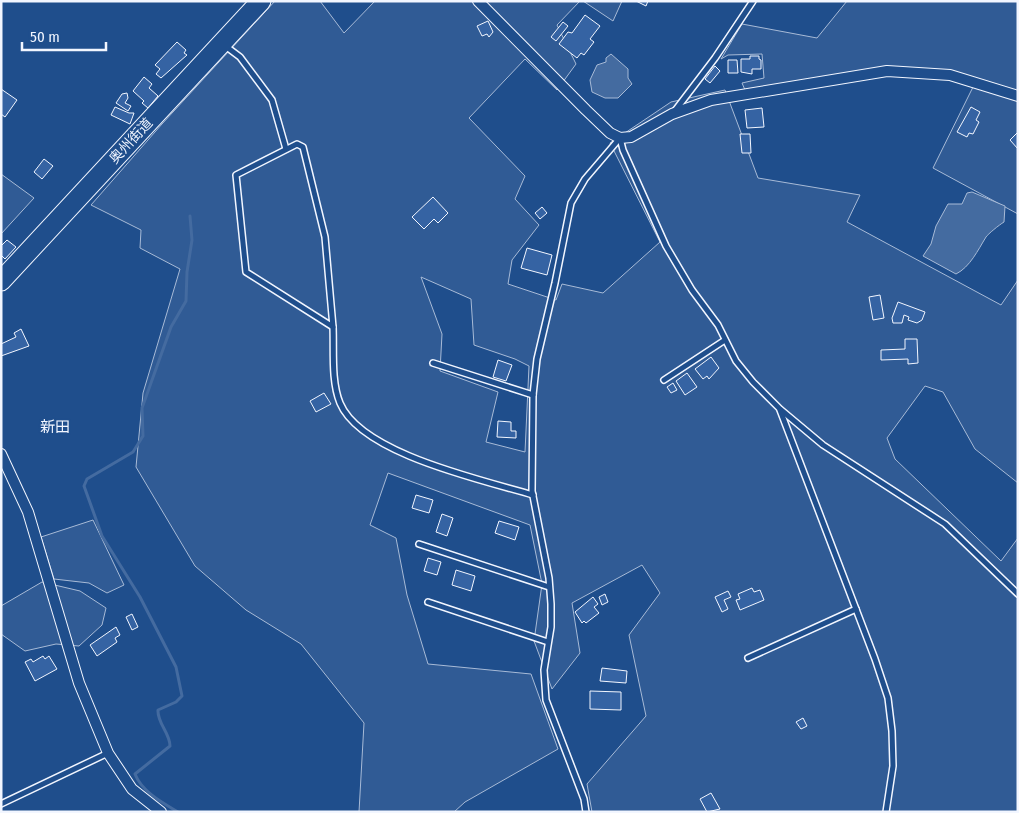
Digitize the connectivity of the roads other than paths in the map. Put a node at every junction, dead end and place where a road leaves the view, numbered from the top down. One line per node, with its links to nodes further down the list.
1 (261, 1): 4 (highway, 奥州街道)
2 (478, 1): 7 (street)
3 (754, 1): 6 (lane)
4 (222, 43): 8 (lane); 9 (highway, 奥州街道)
5 (1018, 96): 6 (street)
6 (672, 114): 7 (street)
7 (620, 138): 11 (lane); 14 (lane)
8 (286, 149): 10 (lane); 10 (lane)
9 (1, 281)
10 (333, 327): 17 (lane)
11 (725, 340): 13 (lane); 15 (lane)
12 (433, 364): 14 (lane)
13 (664, 380)
14 (533, 395): 17 (lane)
15 (780, 409): 20 (lane); 22 (lane)
16 (1, 454): 25 (street)
17 (533, 495): 19 (lane)
18 (419, 544): 19 (lane)
19 (550, 587): 23 (lane)
20 (1018, 594)
21 (428, 602): 23 (lane)
22 (856, 609): 24 (lane); 29 (lane)
23 (548, 642): 28 (lane)
24 (748, 658)
25 (108, 753): 26 (lane); 27 (street)
26 (1, 804)
27 (162, 812)
28 (586, 812)
29 (886, 812)

